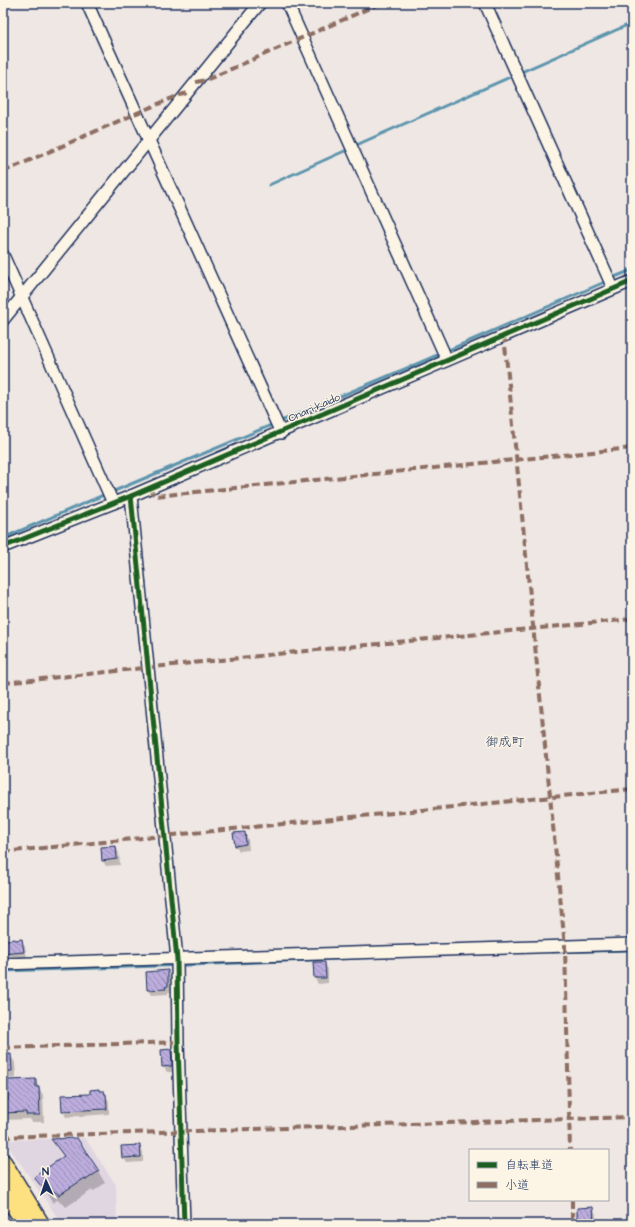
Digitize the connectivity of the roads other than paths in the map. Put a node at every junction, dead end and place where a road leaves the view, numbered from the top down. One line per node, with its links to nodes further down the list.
1 (87, 3): 5 (street)
2 (260, 3): 5 (street)
3 (287, 3): 11 (street)
4 (486, 3): 8 (street)
5 (149, 140): 9 (street); 12 (street)
6 (3, 256): 9 (street)
7 (632, 281): 8 (street, Onari-kaido)
8 (613, 288): 11 (street, Onari-kaido)
9 (21, 296): 10 (street); 14 (street)
10 (3, 320)
11 (447, 360): 12 (street, Onari-kaido)
12 (281, 433): 13 (street, Onari-kaido)
13 (131, 496): 14 (street, Onari-kaido); 17 (street)
14 (113, 503): 15 (street, Onari-kaido)
15 (3, 547)
16 (632, 944): 17 (street)
17 (177, 958): 18 (street); 23 (street)
18 (3, 964)
19 (3, 1162): 22 (highway)
20 (3, 1191): 21 (highway)
21 (26, 1224)
22 (41, 1224)
23 (184, 1224)

